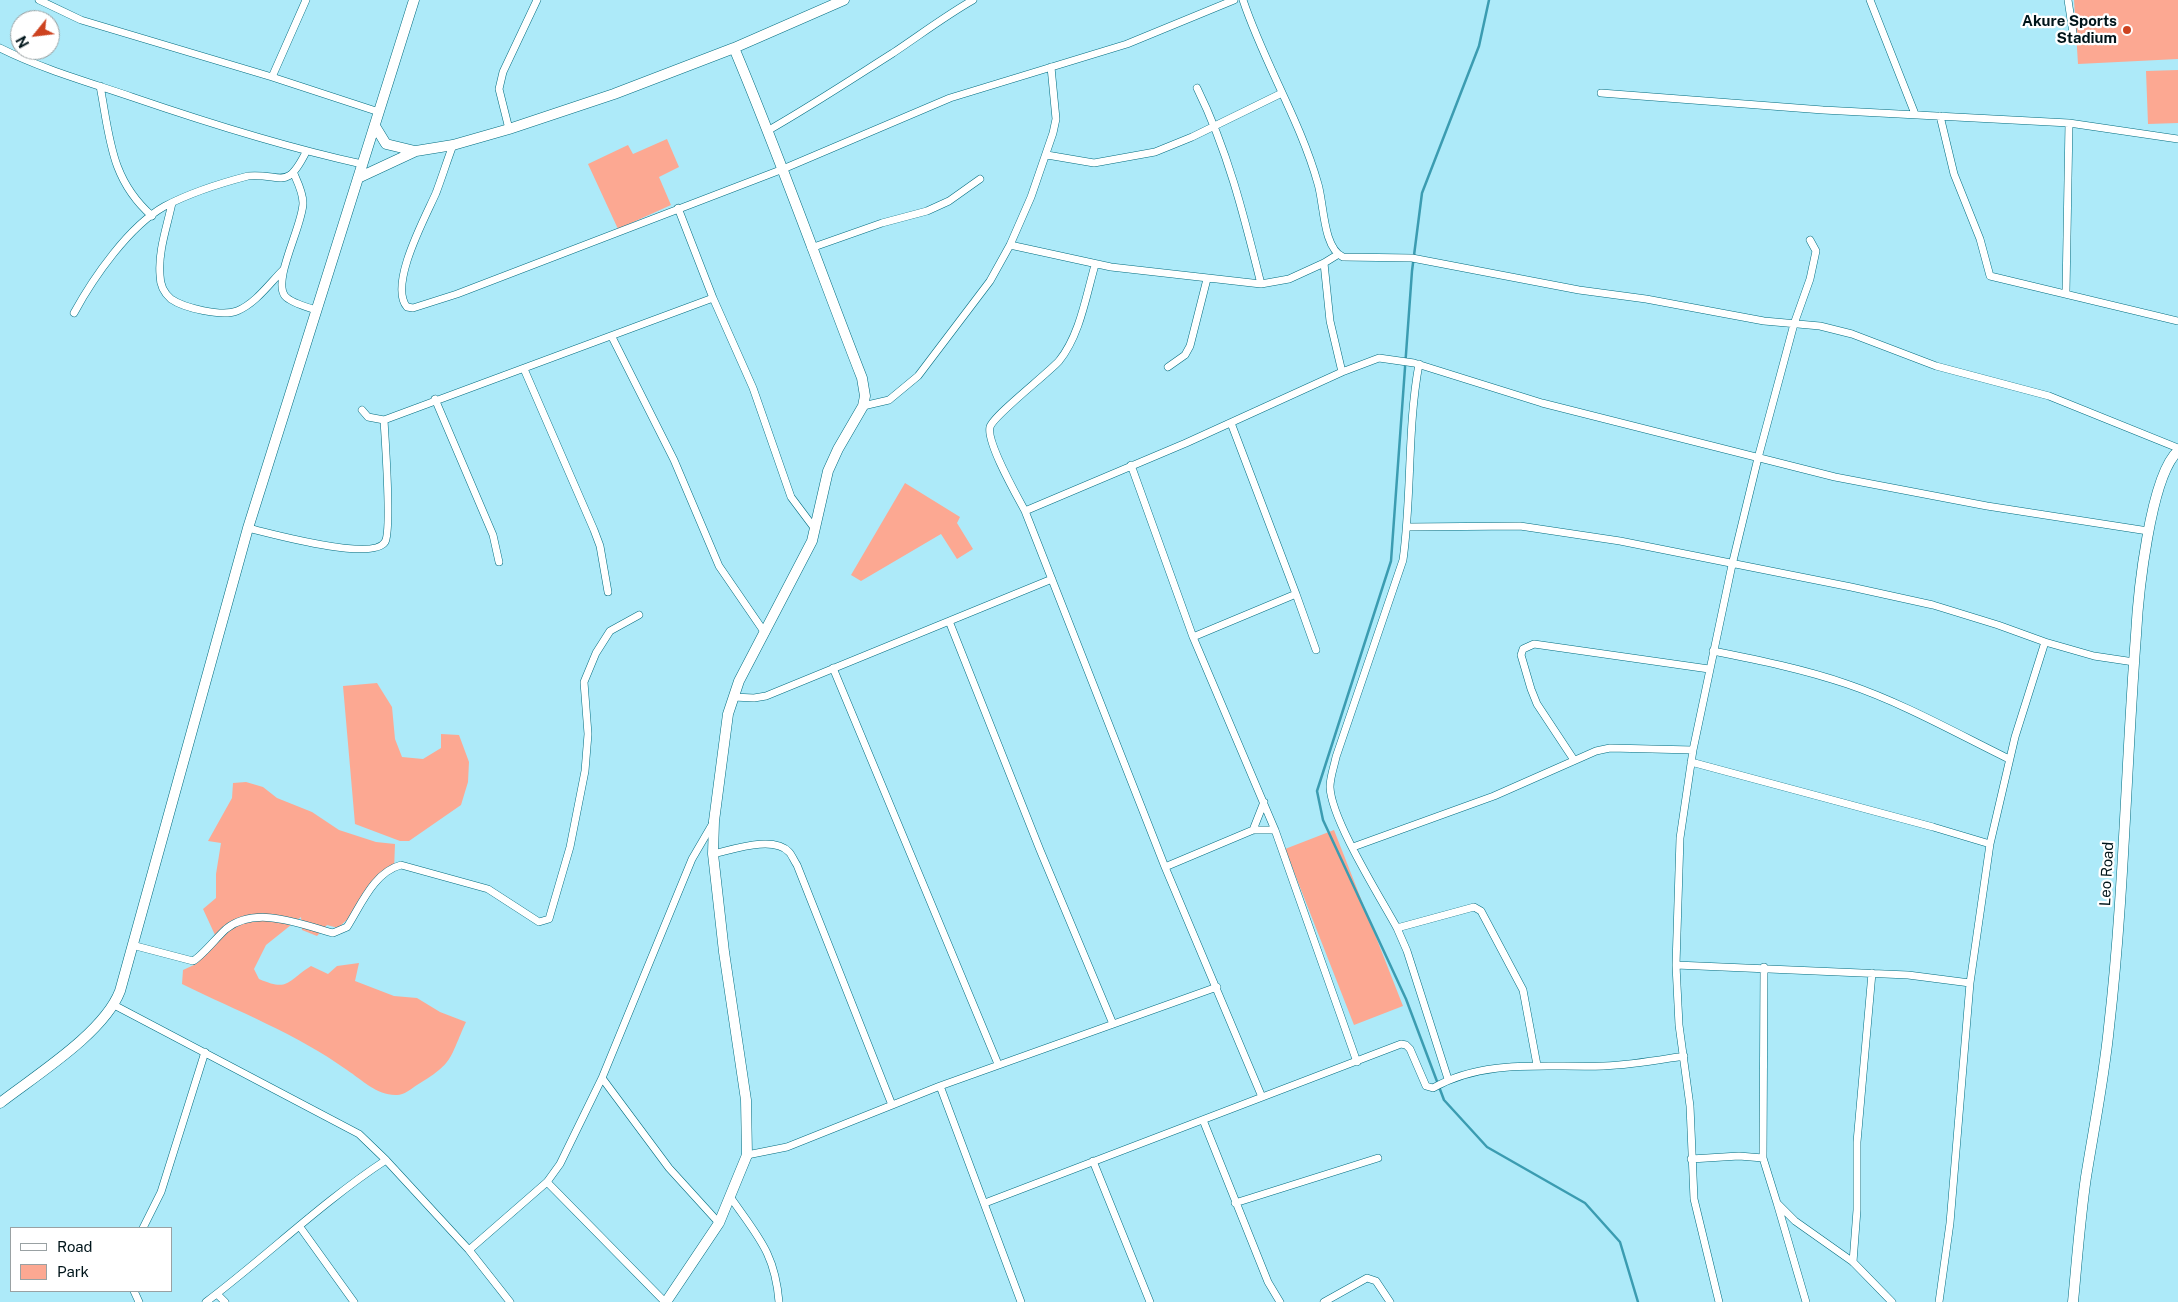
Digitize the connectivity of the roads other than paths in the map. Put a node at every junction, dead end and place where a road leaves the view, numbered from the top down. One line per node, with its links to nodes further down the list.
1 (39, 0): 11 (street)
2 (306, 0): 16 (street)
3 (414, 0): 21 (street)
4 (537, 0): 27 (street)
5 (844, 0): 14 (street)
6 (973, 0): 28 (street)
7 (1234, 0): 15 (street)
8 (1243, 0): 19 (street)
9 (1870, 0): 22 (street)
10 (2068, 0): 12 (street)
11 (48, 3): 16 (street)
12 (2073, 33)
13 (0, 48): 17 (street)
14 (734, 48): 27 (street); 28 (street)
15 (1051, 67): 33 (street); 35 (street)
16 (272, 77): 21 (street)
17 (100, 86): 31 (street); 41 (street)
18 (1197, 88): 25 (street)
19 (1282, 93): 25 (street); 45 (street)
20 (1601, 93): 22 (street)
21 (379, 112): 26 (street)
22 (1915, 114): 23 (street)
23 (1940, 116): 24 (street); 51 (street)
24 (2069, 123): 29 (street); 51 (street)
25 (1215, 125): 33 (street); 50 (street)
26 (375, 126): 32 (street); 34 (street)
27 (509, 129): 30 (street)
28 (769, 130): 35 (street)
29 (2178, 139)
30 (453, 145): 32 (street); 40 (street)
31 (306, 152): 34 (street); 36 (street)
32 (416, 152): 37 (street)
33 (1047, 155): 43 (street)
34 (362, 164): 37 (street)
35 (783, 169): 40 (street); 44 (street)
36 (294, 174): 39 (street); 48 (street)
37 (358, 178): 53 (street)
38 (980, 179): 44 (street)
39 (172, 203): 41 (street); 48 (street)
40 (678, 208): 52 (street)
41 (152, 216): 54 (street)
42 (1810, 240): 56 (street)
43 (1010, 245): 47 (street); 63 (street)
44 (811, 248): 63 (street)
45 (1337, 255): 46 (street); 56 (street)
46 (1324, 263): 50 (street); 61 (street)
47 (1095, 265): 49 (street); 70 (street)
48 (282, 270): 53 (street)
49 (1208, 279): 50 (street); 59 (street)
50 (1261, 284)
51 (2066, 292): 55 (street)
52 (713, 298): 57 (street); 73 (street)
53 (316, 310): 72 (street)
54 (74, 313)
55 (2178, 321)
56 (1794, 324): 67 (street); 68 (street)
57 (612, 337): 60 (street); 82 (street)
58 (1416, 363): 61 (street); 68 (street); 71 (street)
59 (1168, 367)
60 (524, 369): 62 (street); 78 (street)
61 (1342, 372): 66 (street)
62 (435, 399): 65 (street); 75 (street)
63 (863, 406): 73 (street)
64 (362, 410): 65 (street)
65 (384, 420): 72 (street)
66 (1231, 423): 69 (street); 79 (street)
67 (2178, 450): 74 (street, Leo Road)
68 (1758, 458): 74 (street); 76 (street)
69 (1131, 465): 70 (street); 83 (street)
70 (1025, 511): 77 (street)
71 (1407, 527): 76 (street); 100 (street)
72 (248, 528): 104 (street)
73 (815, 529): 82 (street)
74 (2148, 531): 87 (street, Leo Road)
75 (499, 562)
76 (1732, 565): 84 (street); 86 (street)
77 (1052, 579): 81 (street); 102 (street)
78 (608, 592)
79 (1296, 594): 83 (street); 85 (street)
80 (639, 615): 104 (street)
81 (949, 621): 88 (street); 111 (street)
82 (765, 634): 90 (street)
83 (1193, 637): 95 (street)
84 (2045, 642): 87 (street); 92 (street)
85 (1316, 650)
86 (1713, 651): 89 (street); 92 (street)
87 (2134, 662): 156 (street, Leo Road)
88 (833, 668): 90 (street); 115 (street)
89 (1709, 669): 91 (street); 93 (street)
90 (733, 697): 96 (street)
91 (1693, 750): 93 (street); 94 (street)
92 (2009, 759): 99 (street)
93 (1574, 760): 100 (street)
94 (1691, 762): 99 (street); 105 (street)
95 (1264, 802): 97 (street); 98 (street)
96 (714, 821): 101 (street); 117 (street)
97 (1253, 830): 98 (street); 102 (street)
98 (1275, 830): 114 (street)
99 (1990, 844): 108 (street)
100 (1353, 848): 103 (street)
101 (713, 854): 122 (street); 124 (street)
102 (1166, 867): 109 (street)
103 (1397, 928): 116 (street); 118 (street)
104 (132, 945): 110 (street)
105 (1676, 965): 106 (street); 113 (street)
106 (1764, 967): 107 (street); 126 (street)
107 (1872, 973): 108 (street); 139 (street)
108 (1970, 983): 155 (street)
109 (1217, 987): 111 (street); 120 (street)
110 (114, 1005): 112 (street); 121 (street)
111 (1113, 1024): 115 (street)
112 (205, 1052): 128 (street); 136 (street)
113 (1684, 1056): 116 (street); 127 (street)
114 (1358, 1062): 118 (street); 120 (street)
115 (998, 1064): 119 (street)
116 (1537, 1065): 118 (street)
117 (602, 1078): 130 (street); 135 (street)
118 (1448, 1079)
119 (940, 1086): 122 (street); 132 (street)
120 (1262, 1097): 123 (street)
121 (0, 1103)
122 (892, 1105): 124 (street)
123 (1203, 1120): 129 (street); 133 (street)
124 (747, 1155): 131 (street)
125 (1378, 1158): 133 (street)
126 (1763, 1158): 127 (street); 134 (street)
127 (1691, 1159): 152 (street)
128 (386, 1160): 137 (street); 138 (street)
129 (1093, 1161): 132 (street); 148 (street)
130 (547, 1182): 138 (street); 145 (street)
131 (731, 1198): 135 (street); 146 (street)
132 (985, 1203): 147 (street)
133 (1235, 1203): 149 (street)
134 (1777, 1203): 139 (street); 153 (street)
135 (719, 1223): 145 (street)
136 (144, 1227)
137 (300, 1227): 140 (street); 143 (street)
138 (469, 1250): 144 (street)
139 (1853, 1262): 154 (street)
140 (218, 1294): 141 (street); 142 (street)
141 (206, 1302)
142 (225, 1302)
143 (354, 1302)
144 (510, 1302)
145 (665, 1302)
146 (779, 1302)
147 (1021, 1302)
148 (1150, 1302)
149 (1280, 1302)
150 (1324, 1302): 151 (street)
151 (1390, 1302)
152 (1719, 1302)
153 (1806, 1302)
154 (1892, 1302)
155 (1939, 1302)
156 (2073, 1302)

